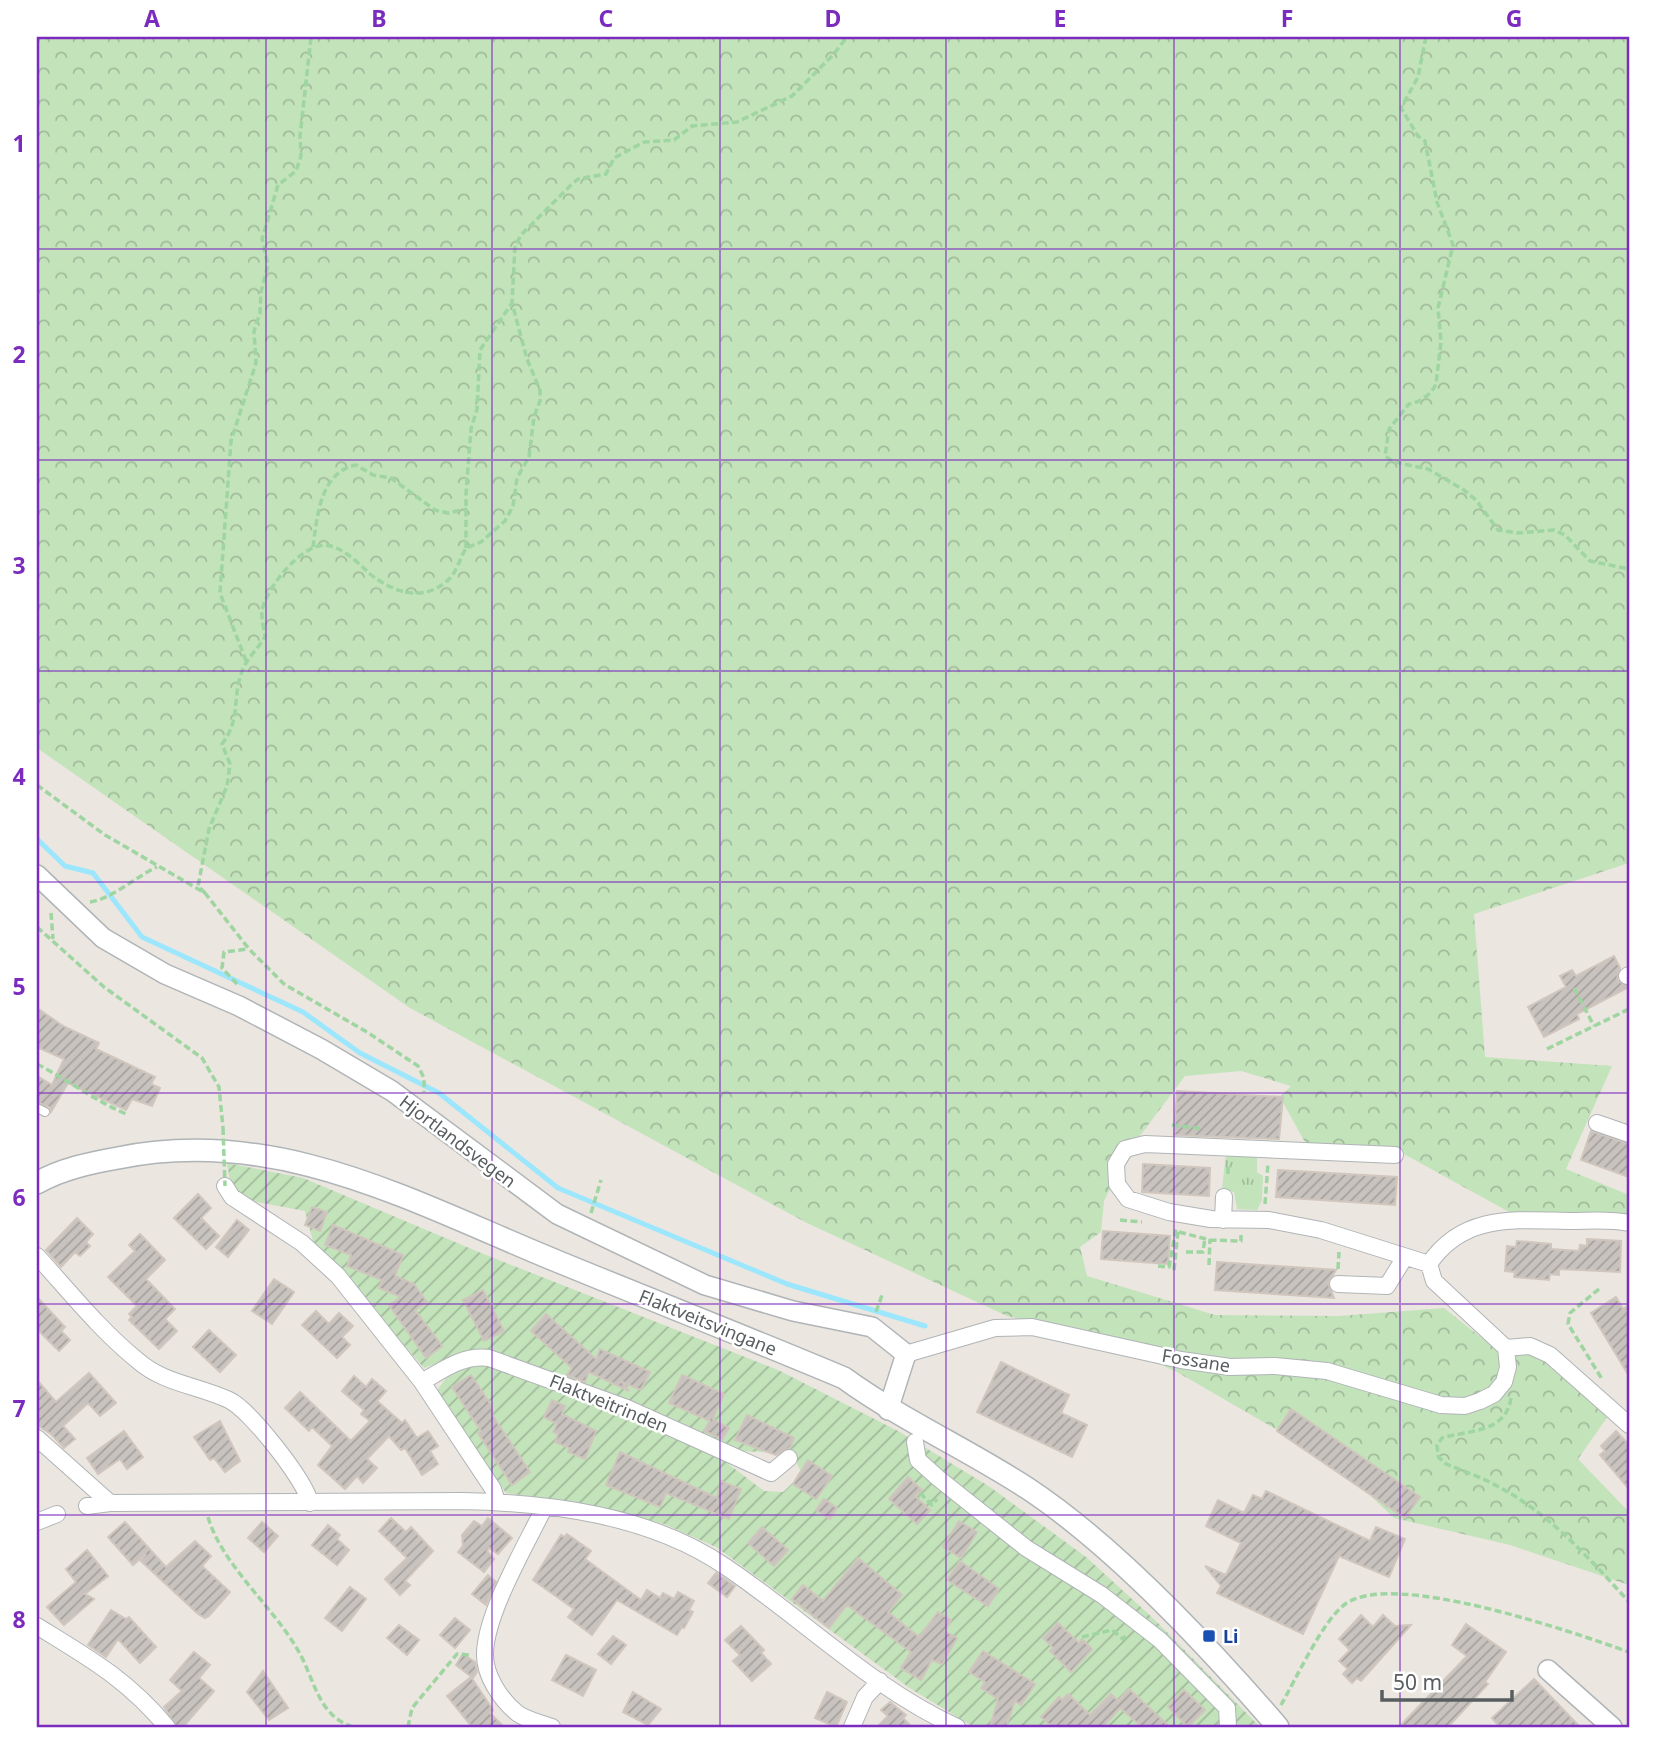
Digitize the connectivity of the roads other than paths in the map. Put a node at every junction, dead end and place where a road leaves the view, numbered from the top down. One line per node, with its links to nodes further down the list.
1 (37, 875): 15 (street, Hjortlandsvegen)
2 (1597, 1123): 3 (street)
3 (1629, 1134)
4 (1395, 1156): 8 (street)
5 (37, 1183): 17 (main road, Flaktveitsvingane)
6 (225, 1186): 16 (street)
7 (1224, 1197): 8 (street)
8 (1217, 1219): 11 (street)
9 (1629, 1223): 12 (street)
10 (37, 1256): 24 (street)
11 (1405, 1257): 12 (street); 13 (street)
12 (1429, 1264): 14 (street)
13 (1338, 1284)
14 (1506, 1348): 15 (street, Fossane); 18 (street)
15 (906, 1354): 17 (street)
16 (422, 1382): 21 (street, Flaktveitrinden); 22 (street)
17 (888, 1410): 32 (main road, Flaktveitsvingane)
18 (1629, 1425)
19 (37, 1438): 23 (street)
20 (915, 1443): 37 (street)
21 (789, 1458)
22 (497, 1502): 24 (street); 26 (street)
23 (110, 1503): 24 (street); 25 (street)
24 (310, 1503)
25 (88, 1506)
26 (544, 1508): 31 (street); 34 (street)
27 (57, 1514): 28 (street)
28 (37, 1522)
29 (37, 1626): 33 (street)
30 (1548, 1670): 38 (street)
31 (880, 1681): 35 (street); 36 (street)
32 (1274, 1723)
33 (167, 1727)
34 (552, 1727)
35 (852, 1727)
36 (957, 1727)
37 (1228, 1727)
38 (1612, 1727)

